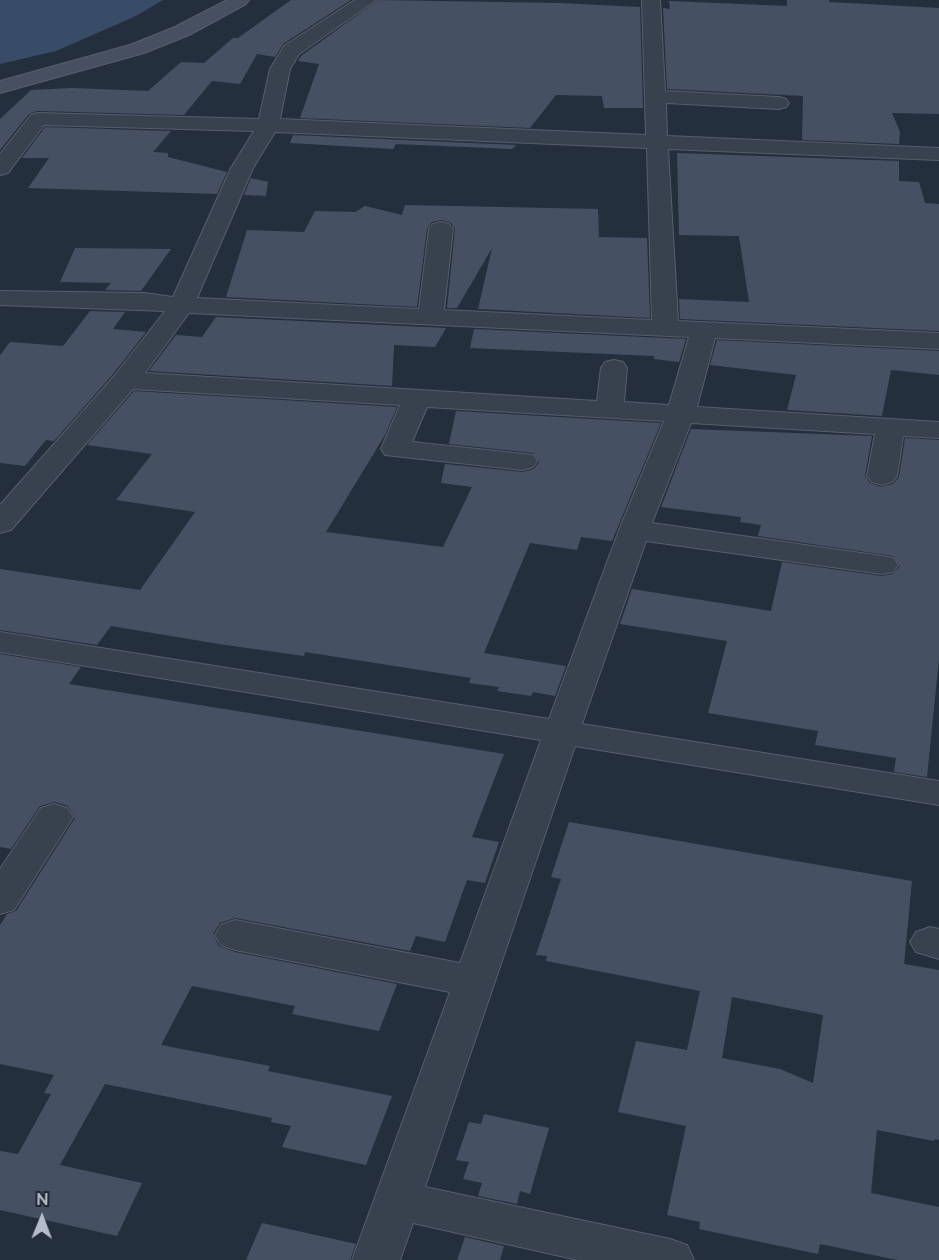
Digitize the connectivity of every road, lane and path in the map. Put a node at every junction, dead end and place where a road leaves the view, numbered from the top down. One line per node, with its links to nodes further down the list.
1 (240, 0): 4 (street)
2 (367, 0): 7 (street)
3 (651, 0): 5 (street)
4 (0, 87)
5 (655, 96): 6 (street); 8 (street)
6 (779, 103)
7 (268, 125): 8 (street); 10 (street); 13 (street)
8 (657, 141): 9 (street); 15 (street)
9 (939, 154)
10 (0, 168)
11 (441, 229): 14 (street)
12 (0, 298): 13 (street)
13 (182, 305): 14 (street); 19 (street)
14 (431, 316): 15 (street)
15 (665, 327): 16 (street)
16 (704, 329): 17 (street); 22 (street)
17 (939, 341)
18 (614, 368): 21 (street)
19 (126, 380): 20 (street); 27 (street)
20 (417, 398): 21 (street); 25 (street)
21 (610, 409): 22 (street)
22 (681, 413): 23 (street); 28 (street)
23 (890, 428): 24 (street); 26 (street)
24 (939, 430)
25 (523, 461)
26 (882, 476)
27 (0, 524)
28 (634, 530): 29 (street); 31 (street)
29 (882, 565)
30 (0, 642): 31 (street)
31 (562, 731): 32 (street); 36 (street)
32 (939, 793)
33 (54, 817): 34 (street)
34 (0, 900)
35 (235, 935): 36 (street)
36 (474, 981): 37 (street)
37 (397, 1200): 38 (street); 39 (street)
38 (376, 1260)
39 (670, 1260)

